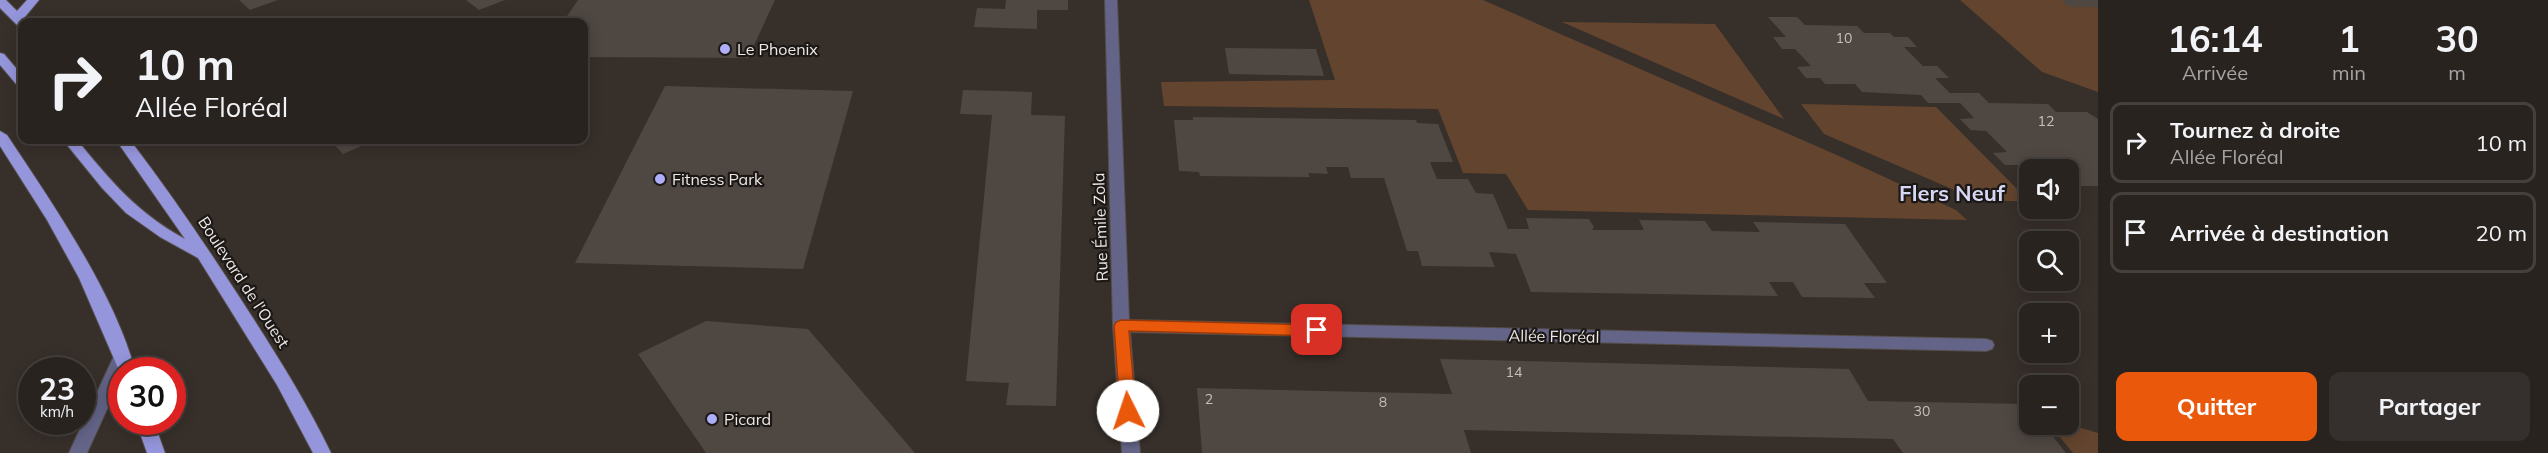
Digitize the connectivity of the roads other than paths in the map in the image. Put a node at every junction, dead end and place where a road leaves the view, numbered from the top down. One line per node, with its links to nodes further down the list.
1 (33, 0): 5 (main road)
2 (1111, 0): 12 (street, Rue Émile Zola)
3 (0, 1): 4 (main road)
4 (18, 18)
5 (21, 18)
6 (0, 57): 7 (main road)
7 (18, 77)
8 (0, 135): 14 (main road)
9 (73, 144): 11 (main road)
10 (126, 144): 11 (main road, Boulevard de l'Ouest)
11 (205, 256): 19 (main road, Boulevard de l'Ouest)
12 (1121, 326): 13 (street, Allée Floréal); 20 (street, Rue Émile Zola)
13 (1986, 345)
14 (123, 357)
15 (108, 396): 17 (street)
16 (150, 435): 18 (main road)
17 (78, 453)
18 (156, 453)
19 (322, 453)
20 (1131, 453)

